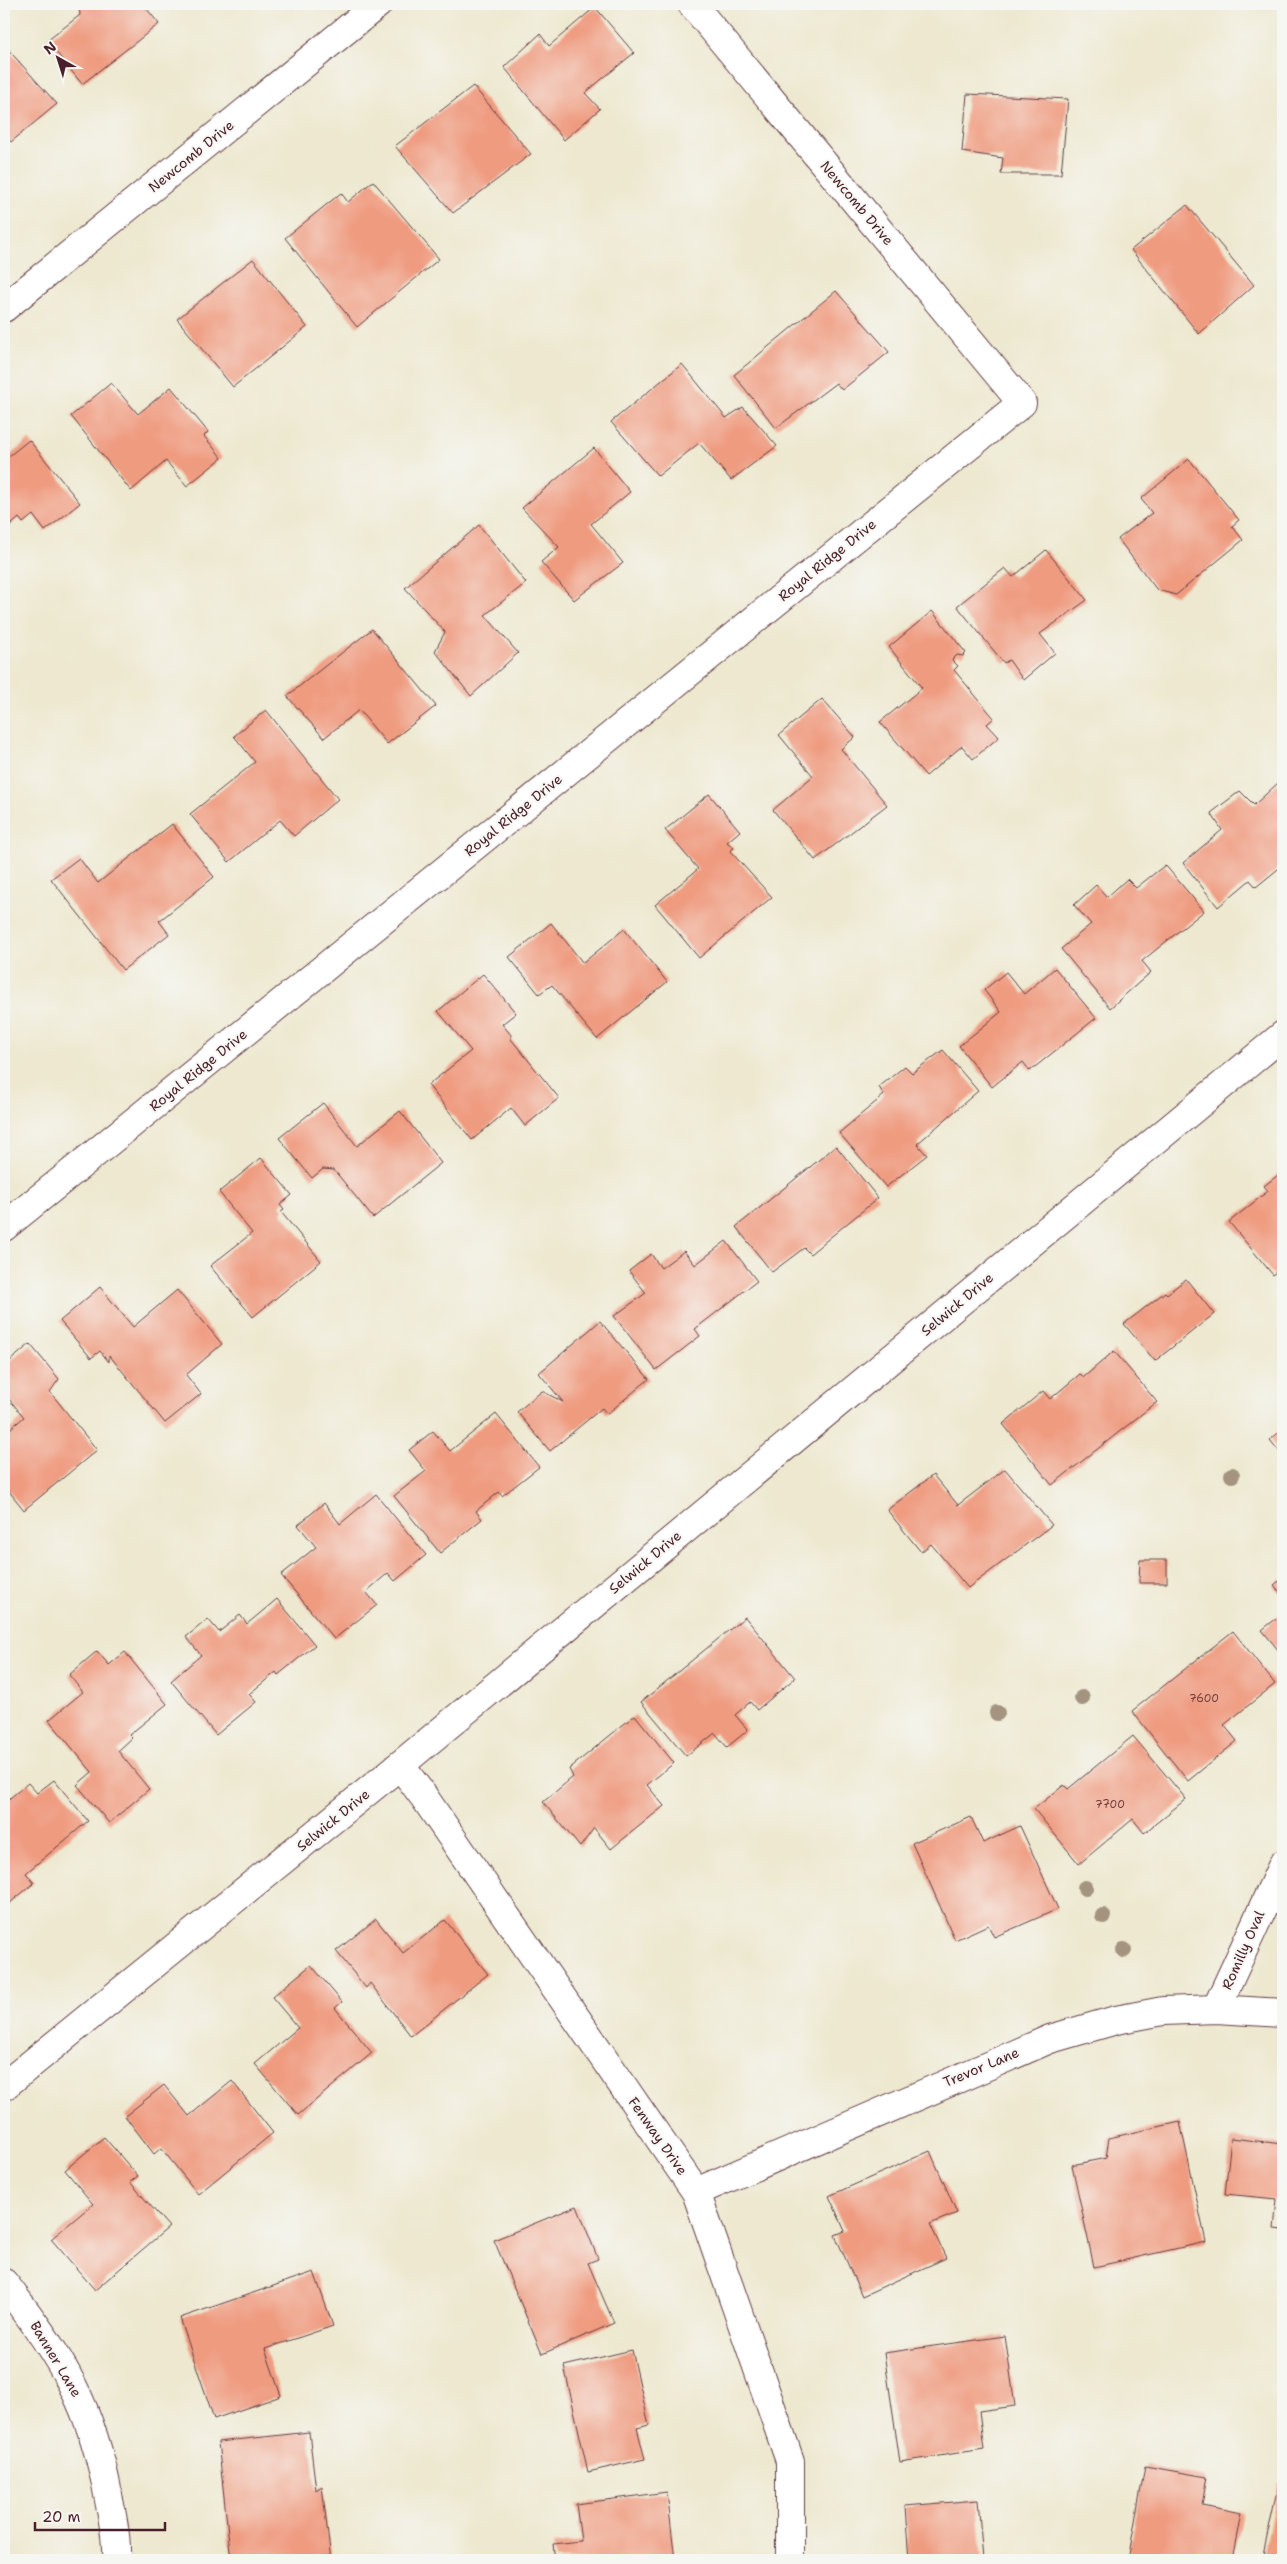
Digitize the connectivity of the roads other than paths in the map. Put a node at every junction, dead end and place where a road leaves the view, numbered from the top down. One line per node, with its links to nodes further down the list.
1 (378, 4): 3 (street, Newcomb Drive)
2 (692, 4): 4 (street, Newcomb Drive)
3 (4, 308)
4 (1022, 403): 6 (street, Royal Ridge Drive)
5 (1283, 1035): 7 (street, Selwick Drive)
6 (4, 1227)
7 (400, 1765): 11 (street, Selwick Drive); 12 (street, Fenway Drive)
8 (1283, 1864): 9 (street, Romilly Oval)
9 (1216, 2009): 10 (street, Trevor Lane); 12 (street, Trevor Lane)
10 (1283, 2013)
11 (4, 2086)
12 (696, 2192): 15 (street, Fenway Drive)
13 (4, 2283): 14 (street, Banner Lane)
14 (116, 2560)
15 (790, 2560)

